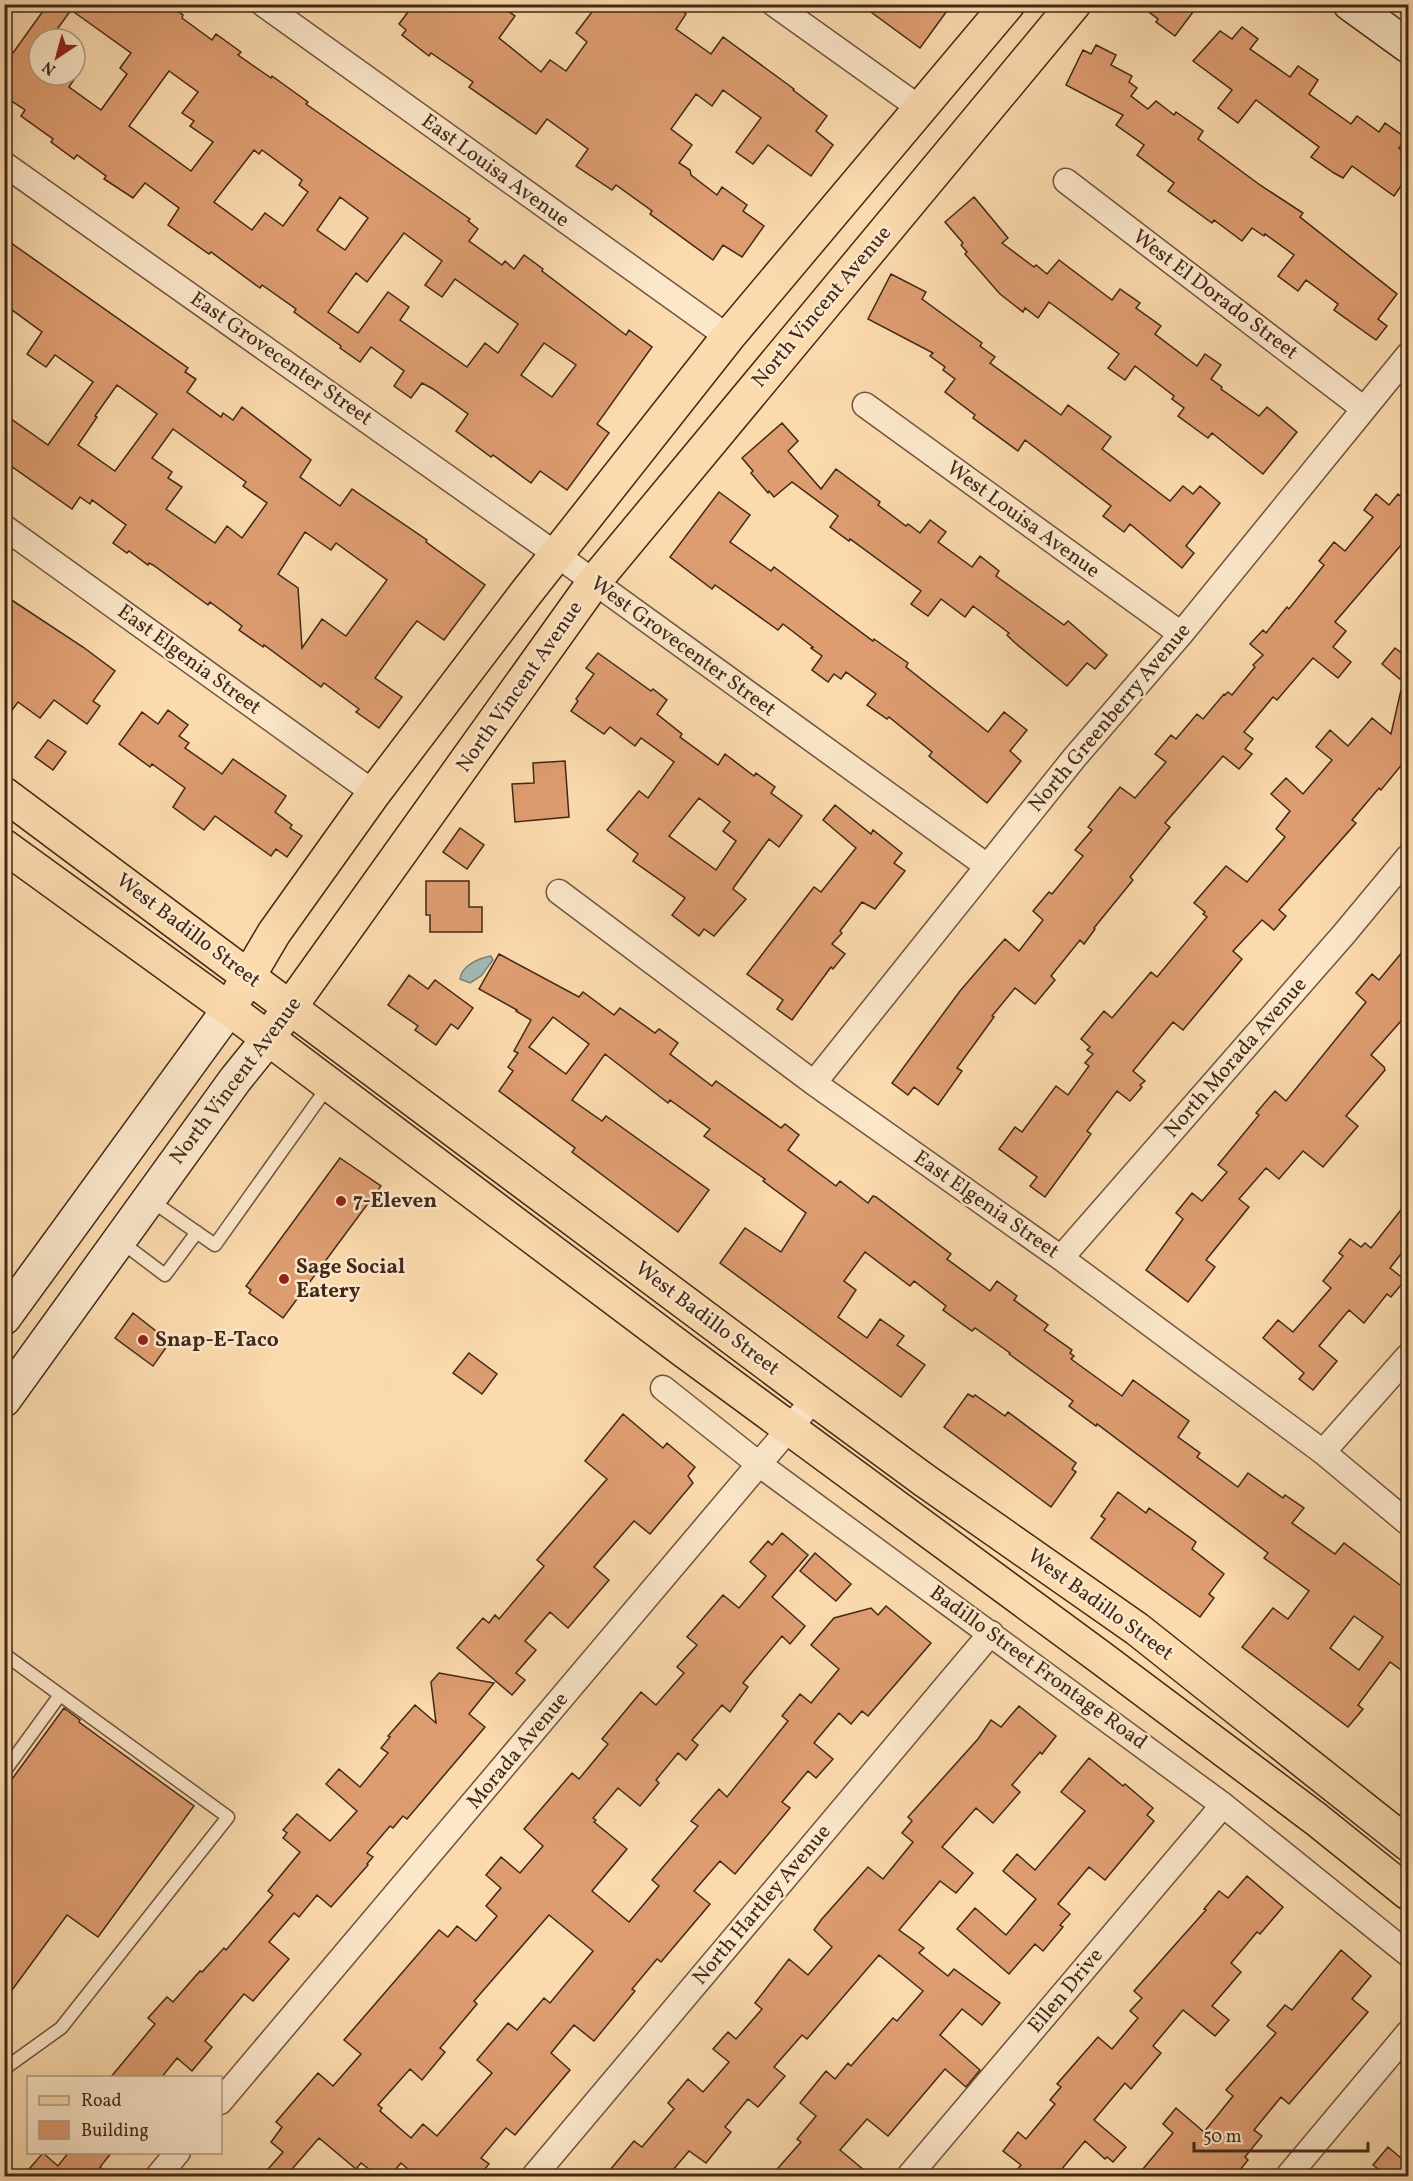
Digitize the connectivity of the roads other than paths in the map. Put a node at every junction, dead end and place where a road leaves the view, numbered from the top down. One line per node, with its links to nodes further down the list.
1 (263, 4): 10 (street, East Louisa Avenue)
2 (774, 4): 7 (street)
3 (1008, 4): 7 (main road)
4 (1074, 4): 16 (main road, North Vincent Avenue)
5 (1350, 4): 6 (street)
6 (1408, 46)
7 (921, 110): 10 (main road)
8 (4, 164): 15 (street, East Grovecenter Street)
9 (1066, 181): 13 (street, West El Dorado Street)
10 (728, 337): 15 (main road)
11 (1408, 355): 13 (street, North Greenberry Avenue)
12 (865, 405): 17 (street, West Louisa Avenue)
13 (1364, 409): 17 (street, North Greenberry Avenue)
14 (4, 527): 18 (street, East Elgenia Street)
15 (557, 555): 16 (street, West Grovecenter Street); 18 (main road)
16 (594, 582): 22 (street, West Grovecenter Street); 25 (main road, North Vincent Avenue)
17 (1181, 634): 22 (street, North Greenberry Avenue)
18 (374, 793): 24 (main road)
19 (4, 794): 24 (main road, West Badillo Street)
20 (4, 846): 26 (main road, West Badillo Street)
21 (1408, 857): 33 (street, North Morada Avenue)
22 (987, 866): 28 (street, North Greenberry Avenue)
23 (559, 892): 28 (street, East Elgenia Street)
24 (249, 976): 25 (main road, West Badillo Street); 26 (main road)
25 (291, 1007): 27 (main road, North Vincent Avenue); 37 (main road, West Badillo Street)
26 (229, 1009): 27 (main road, West Badillo Street); 34 (street)
27 (268, 1039): 29 (main road, West Badillo Street); 30 (street, North Vincent Avenue)
28 (814, 1083): 33 (street, East Elgenia Street)
29 (329, 1084): 31 (lane); 39 (main road, West Badillo Street)
30 (149, 1198): 31 (lane); 32 (street, North Vincent Avenue)
31 (196, 1232): 32 (lane)
32 (119, 1240): 38 (street, North Vincent Avenue)
33 (1061, 1258): 40 (street, East Elgenia Street)
34 (4, 1318)
35 (1408, 1356): 40 (street)
36 (663, 1388): 41 (street, Badillo Street Frontage Road)
37 (814, 1399): 39 (street, Morada Avenue); 48 (main road, West Badillo Street)
38 (4, 1400)
39 (791, 1428): 41 (street, Morada Avenue); 49 (main road, West Badillo Street)
40 (1323, 1452): 42 (street, East Elgenia Street)
41 (760, 1465): 43 (street, Badillo Street Frontage Road); 53 (street, Morada Avenue)
42 (1408, 1523)
43 (991, 1633): 47 (street, Badillo Street Frontage Road); 56 (street, North Hartley Avenue)
44 (4, 1654): 45 (lane)
45 (60, 1695): 46 (lane); 52 (lane)
46 (4, 1772)
47 (1223, 1805): 50 (street, Badillo Street Frontage Road); 57 (street, Ellen Drive)
48 (1408, 1844)
49 (1408, 1893)
50 (1408, 1954)
51 (1408, 2033): 58 (street)
52 (4, 2069)
53 (222, 2100)
54 (176, 2154): 55 (street)
55 (158, 2176)
56 (534, 2176)
57 (909, 2176)
58 (1288, 2176)

